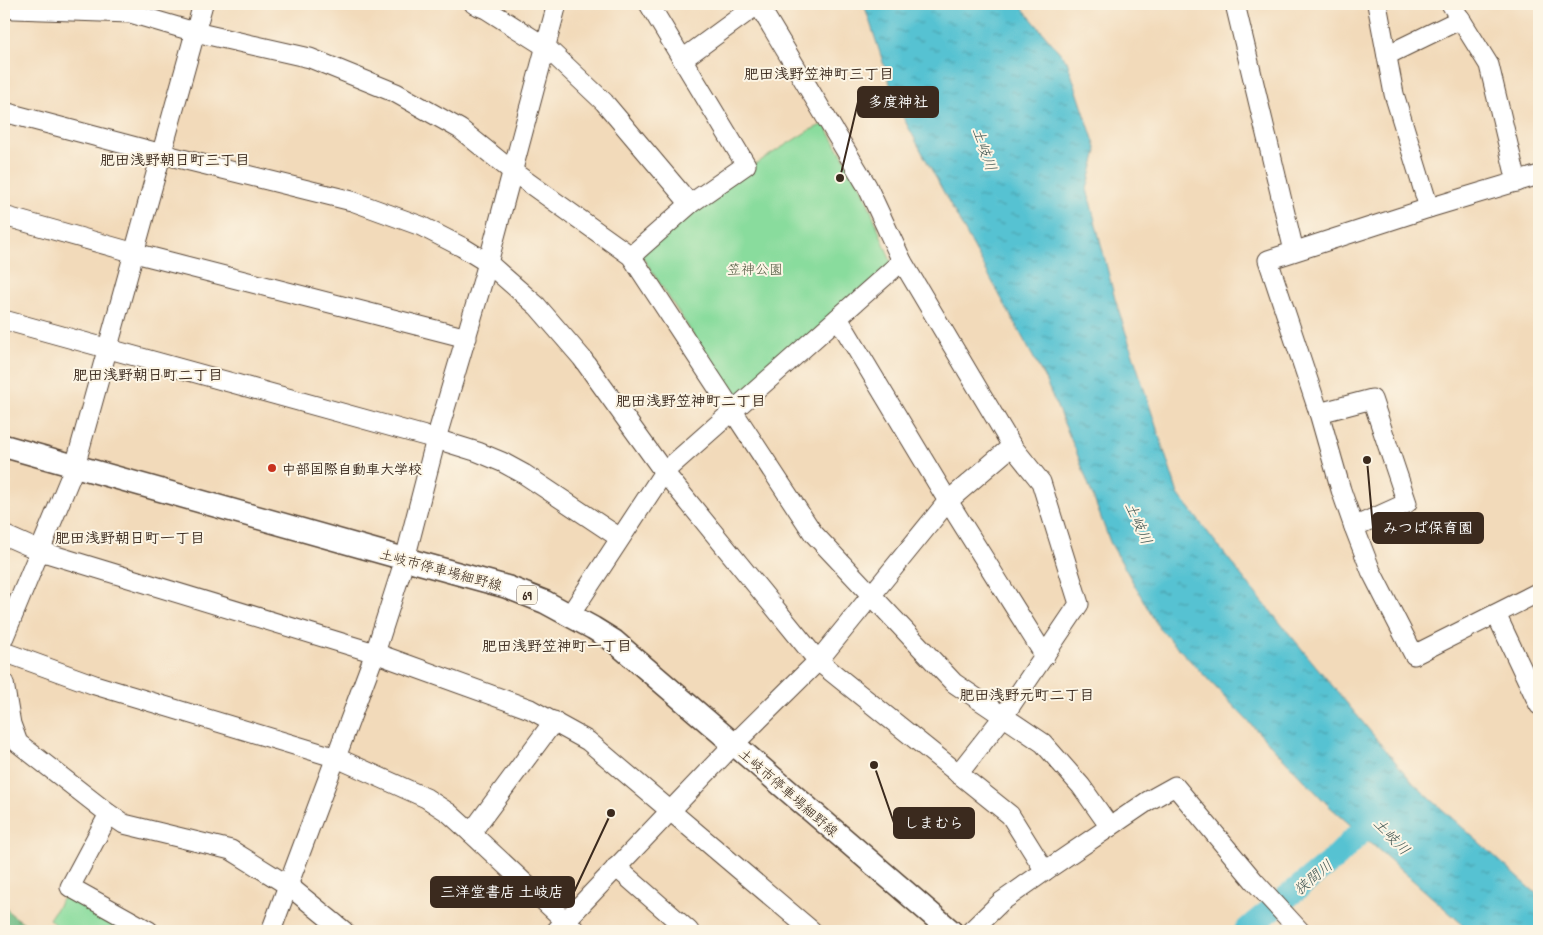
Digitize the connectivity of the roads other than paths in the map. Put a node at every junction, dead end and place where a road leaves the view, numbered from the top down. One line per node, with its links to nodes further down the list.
1 (203, 4): 9 (street)
2 (474, 4): 10 (street)
3 (557, 4): 10 (street)
4 (649, 4): 12 (street)
5 (1235, 4): 21 (street)
6 (1377, 4): 11 (street)
7 (4, 7): 9 (street)
8 (1456, 12): 11 (street); 17 (street)
9 (195, 32): 14 (street); 15 (street)
10 (546, 47): 15 (street); 18 (street)
11 (1387, 55): 19 (street)
12 (683, 59): 18 (street); 24 (street)
13 (4, 112): 14 (street)
14 (162, 154): 22 (street); 25 (street)
15 (512, 171): 23 (street); 25 (street)
16 (1539, 175): 17 (street)
17 (1517, 182): 19 (street)
18 (690, 204): 23 (street)
19 (1429, 208): 21 (street)
20 (4, 216): 22 (street)
21 (1294, 251): 31 (street)
22 (135, 253): 28 (street); 29 (street)
23 (631, 256): 30 (street)
24 (902, 261): 26 (street); 34 (street)
25 (488, 263): 28 (street); 36 (street)
26 (838, 318): 30 (street); 37 (street)
27 (4, 320): 29 (street)
28 (467, 338): 32 (street)
29 (108, 349): 32 (street); 35 (street)
30 (732, 412): 36 (street); 44 (street)
31 (1319, 413): 38 (street); 38 (street)
32 (436, 439): 40 (street); 42 (street)
33 (4, 446): 35 (main road, 土岐市停車場細野線 / 69)
34 (1012, 446): 37 (street); 50 (street)
35 (75, 466): 41 (street); 42 (main road, 土岐市停車場細野線 / 69)
36 (664, 472): 40 (street); 51 (street)
37 (948, 502): 44 (street); 50 (street)
38 (1354, 527): 45 (street)
39 (4, 535): 41 (street)
40 (620, 538): 46 (street)
41 (40, 551): 47 (street); 49 (street)
42 (405, 559): 46 (main road, 土岐市停車場細野線 / 69); 49 (street)
43 (1539, 592): 45 (street)
44 (871, 595): 51 (street); 54 (street)
45 (1496, 614): 53 (street)
46 (570, 615): 57 (main road, 土岐市停車場細野線 / 69)
47 (4, 637)
48 (4, 652): 58 (street)
49 (375, 653): 55 (street); 58 (street)
50 (1045, 656): 54 (street)
51 (818, 661): 57 (street); 59 (street)
52 (4, 683): 56 (street)
53 (1539, 705)
54 (1003, 717): 59 (street); 62 (street)
55 (554, 721): 60 (street); 63 (street)
56 (7, 726): 61 (street)
57 (734, 744): 60 (street); 73 (main road, 土岐市停車場細野線 / 69)
58 (337, 758): 63 (street); 66 (street)
59 (958, 774): 65 (street)
60 (670, 810): 64 (street); 72 (street)
61 (109, 814): 66 (street); 68 (street)
62 (1110, 828): 65 (street); 75 (street)
63 (471, 833): 67 (street)
64 (616, 867): 67 (street); 71 (street)
65 (1045, 870): 74 (street)
66 (289, 886): 69 (street); 70 (street)
67 (566, 928)
68 (149, 931)
69 (271, 931)
70 (344, 931)
71 (689, 931)
72 (812, 931)
73 (951, 931)
74 (971, 931)
75 (1300, 931)

